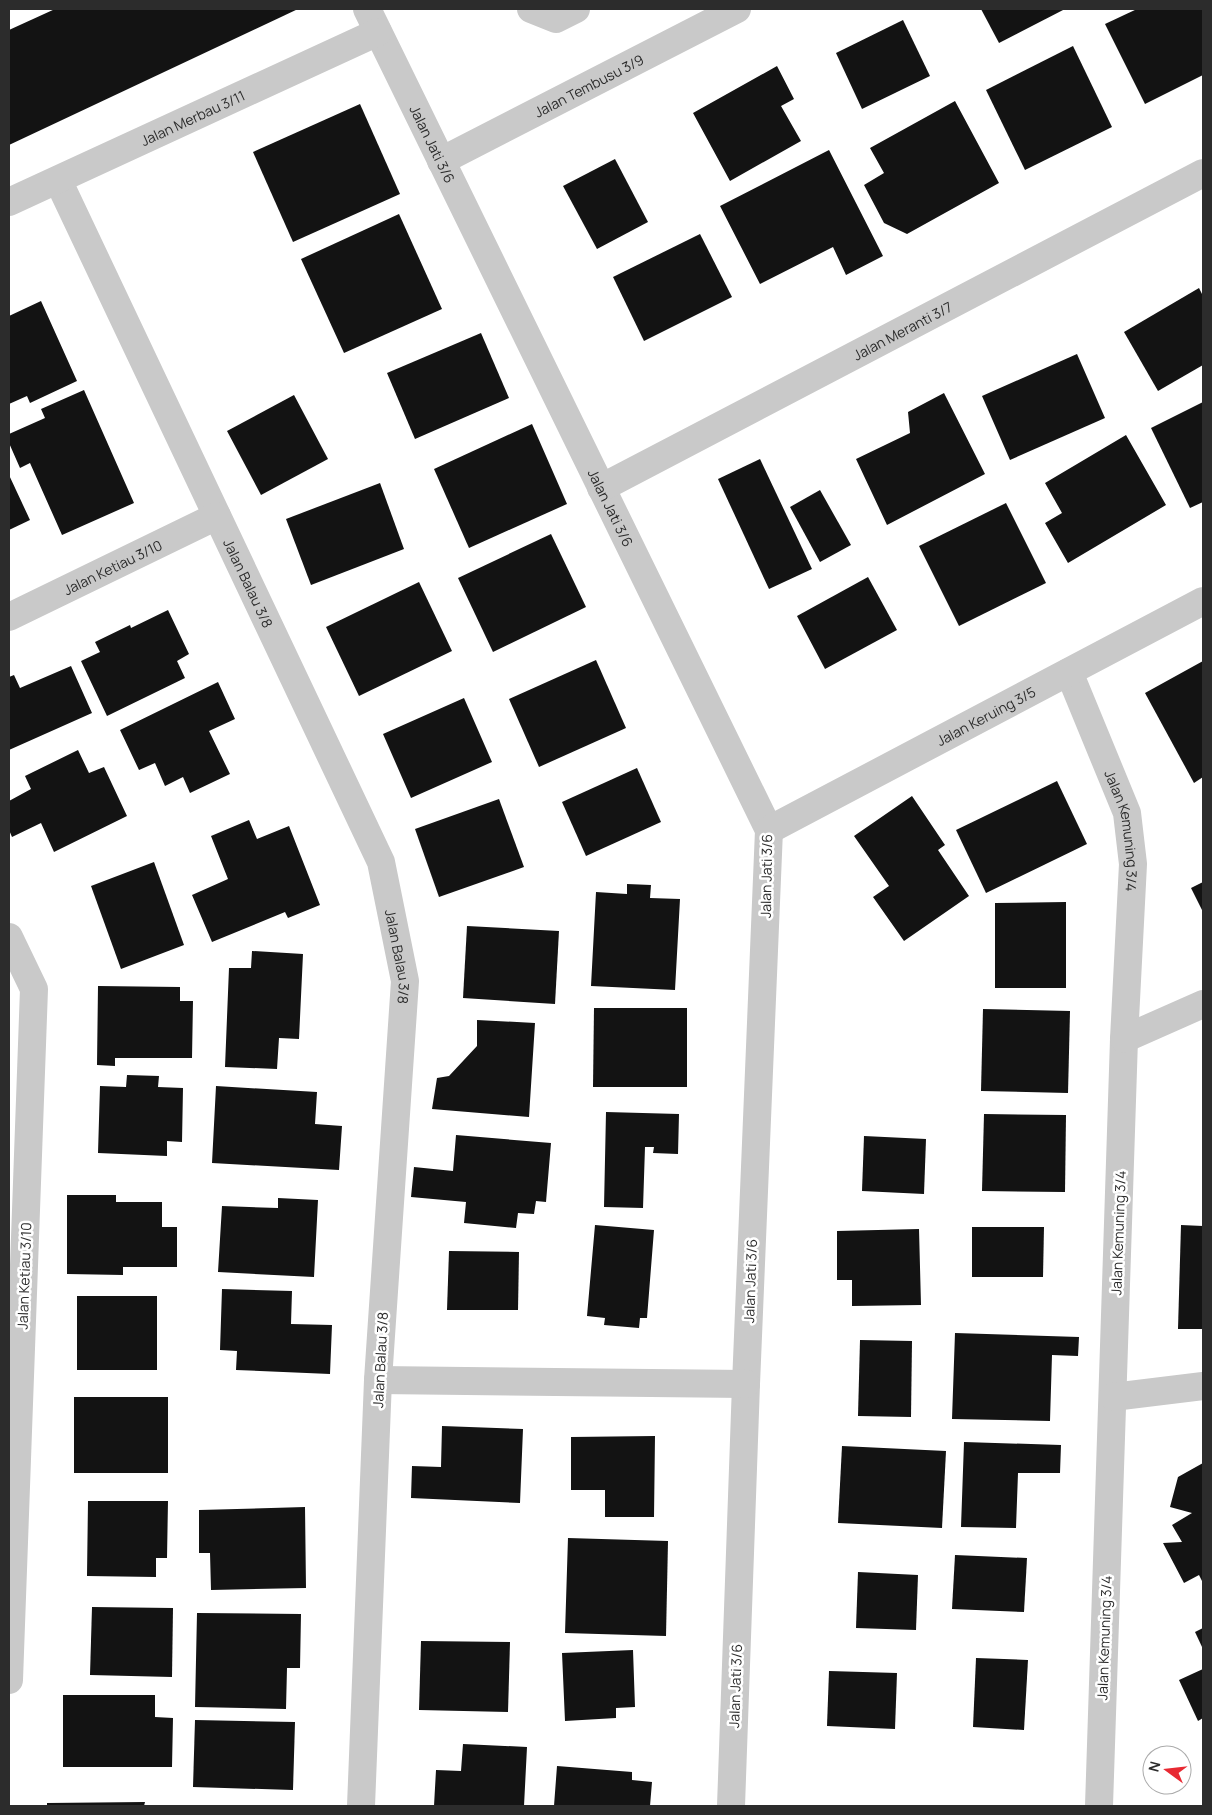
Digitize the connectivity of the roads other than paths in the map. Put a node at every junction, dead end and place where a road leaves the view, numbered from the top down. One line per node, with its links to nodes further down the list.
1 (531, 9): 2 (street)
2 (576, 9)
3 (737, 9): 5 (street, Jalan Tembusu 3/9)
4 (372, 20): 5 (street, Jalan Jati 3/6); 7 (street, Jalan Merbau 3/11)
5 (441, 161): 9 (street, Jalan Jati 3/6)
6 (1203, 174): 9 (street, Jalan Meranti 3/7)
7 (58, 180): 8 (street, Jalan Merbau 3/11); 10 (street, Jalan Balau 3/8)
8 (9, 202)
9 (601, 488): 14 (street, Jalan Jati 3/6)
10 (217, 516): 12 (street, Jalan Ketiau 3/10); 18 (street, Jalan Balau 3/8)
11 (1203, 600): 13 (street, Jalan Keruing 3/5)
12 (9, 617)
13 (1069, 672): 14 (street, Jalan Keruing 3/5); 17 (street, Jalan Kemuning 3/4)
14 (769, 830): 19 (street, Jalan Jati 3/6)
15 (9, 937): 22 (street, Jalan Ketiau 3/10)
16 (1203, 1004): 17 (street)
17 (1124, 1039): 21 (street, Jalan Kemuning 3/4)
18 (378, 1380): 19 (street); 23 (street, Jalan Balau 3/8)
19 (746, 1384): 24 (street, Jalan Jati 3/6)
20 (1203, 1386): 21 (street)
21 (1113, 1397): 25 (street, Jalan Kemuning 3/4)
22 (9, 1680)
23 (361, 1806)
24 (731, 1806)
25 (1098, 1806)

